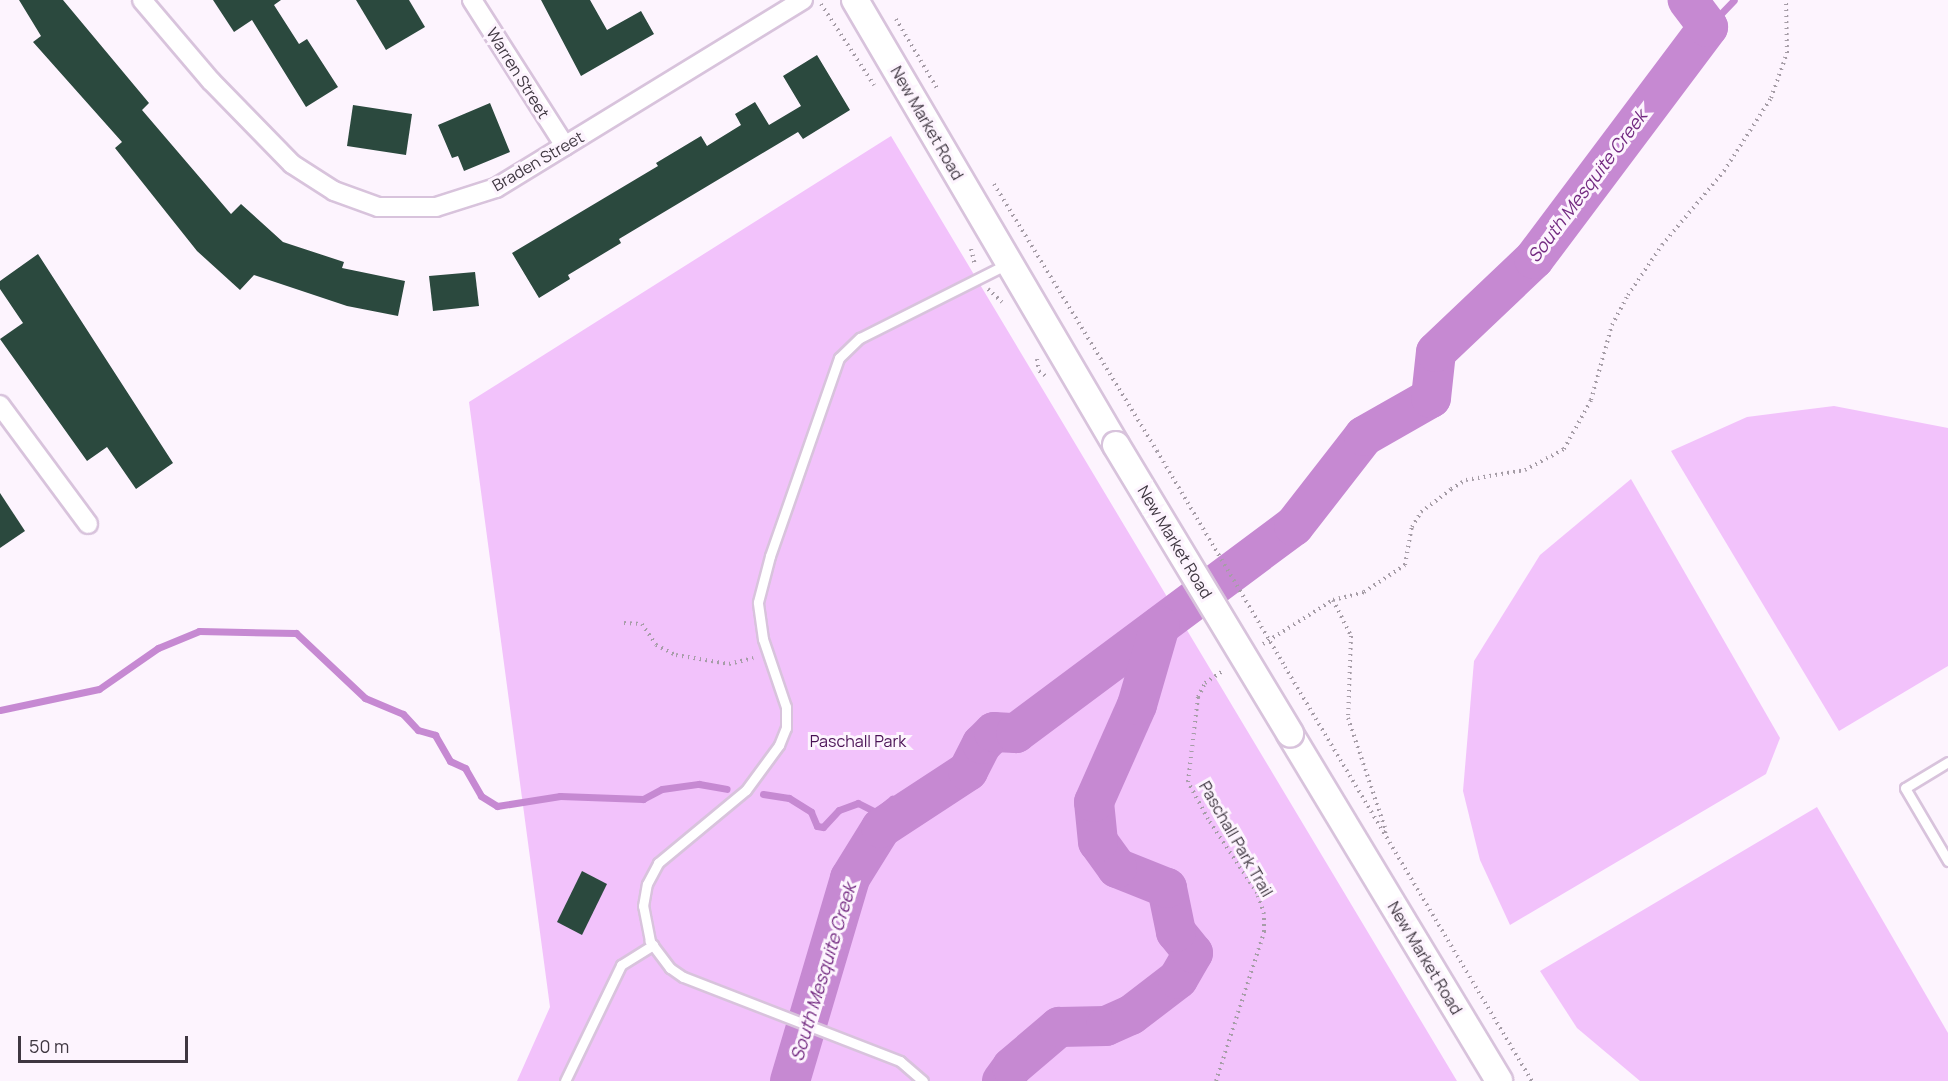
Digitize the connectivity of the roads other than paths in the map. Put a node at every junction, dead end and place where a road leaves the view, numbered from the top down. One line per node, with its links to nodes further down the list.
1 (142, 0): 5 (street, Braden Street)
2 (472, 0): 5 (street, Warren Street)
3 (803, 0): 5 (street, Braden Street)
4 (855, 0): 6 (street, New Market Road)
5 (565, 146)
6 (1009, 263): 11 (lane); 14 (street, New Market Road, bridge)
7 (0, 405): 8 (street)
8 (88, 524)
9 (1948, 762): 10 (lane)
10 (1948, 861)
11 (653, 945): 12 (lane); 13 (lane)
12 (565, 1081)
13 (923, 1081)
14 (1499, 1081)

